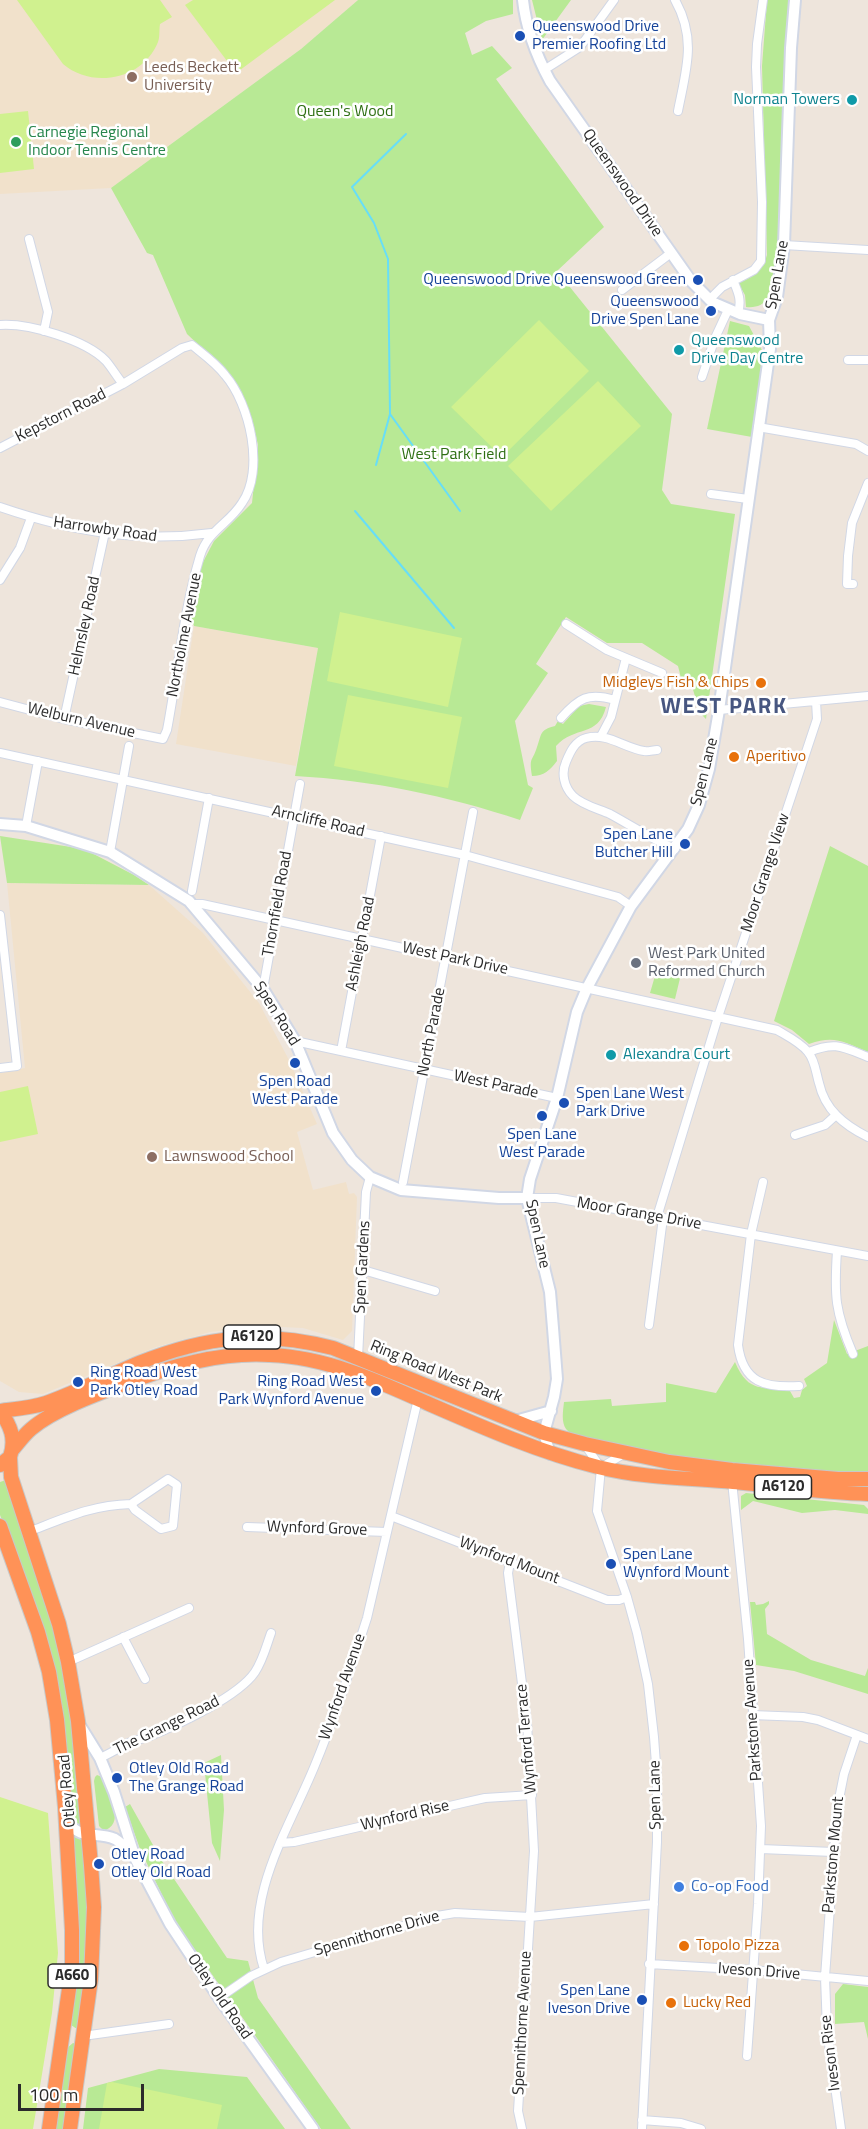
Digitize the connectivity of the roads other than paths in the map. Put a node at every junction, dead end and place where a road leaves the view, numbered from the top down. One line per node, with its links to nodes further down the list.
1 (523, 0): 6 (street, Queenswood Drive)
2 (614, 0): 6 (street)
3 (675, 0): 7 (street)
4 (763, 0): 12 (street, Spen Lane)
5 (795, 0): 9 (street, Spen Lane)
6 (544, 70): 11 (street, Queenswood Drive)
7 (678, 111)
8 (29, 239): 18 (street)
9 (784, 246): 10 (street); 16 (street, Spen Lane)
10 (868, 250)
11 (671, 253): 13 (street); 14 (street, Queenswood Drive)
12 (733, 280): 14 (street, Spen Lane); 15 (street)
13 (622, 290)
14 (709, 300): 15 (street, Queenswood Drive)
15 (733, 311): 16 (street, Queenswood Drive); 21 (street)
16 (769, 320): 23 (street, Spen Lane)
17 (0, 325): 18 (street)
18 (44, 332): 22 (street)
19 (848, 360): 20 (street)
20 (868, 360)
21 (702, 377)
22 (123, 384): 24 (street, Kepstorn Road); 32 (street, Kepstorn Road)
23 (758, 427): 25 (street); 28 (street, Spen Lane)
24 (0, 448)
25 (868, 451)
26 (868, 483): 34 (street)
27 (711, 494): 28 (street)
28 (748, 499): 42 (street, Spen Lane)
29 (0, 507): 30 (street, Harrowby Road)
30 (31, 518): 31 (street, Harrowby Road); 33 (street)
31 (105, 532): 32 (street, Harrowby Road); 43 (street, Helmsley Road)
32 (212, 533): 46 (street, Northolme Avenue)
33 (0, 580)
34 (853, 584)
35 (566, 624): 36 (street)
36 (626, 658): 37 (street); 39 (street)
37 (662, 673)
38 (868, 696): 40 (street)
39 (615, 700): 44 (street); 45 (street)
40 (816, 701): 42 (street); 71 (street, Moor Grange View)
41 (0, 702): 43 (street, Welburn Avenue)
42 (719, 710): 59 (street, Spen Lane)
43 (64, 718): 46 (street, Welburn Avenue)
44 (561, 718)
45 (602, 736): 48 (street); 59 (street)
46 (163, 739)
47 (129, 746): 51 (street)
48 (657, 750)
49 (0, 753): 50 (street, Arncliffe Road)
50 (38, 761): 51 (street, Arncliffe Road); 57 (street)
51 (122, 779): 53 (street, Arncliffe Road); 60 (street)
52 (300, 784): 55 (street, Thornfield Road)
53 (209, 798): 55 (street, Arncliffe Road); 62 (street)
54 (473, 812): 61 (street, North Parade)
55 (294, 817): 58 (street, Arncliffe Road); 66 (street, Thornfield Road)
56 (0, 824): 57 (street, Spen Road)
57 (26, 826): 60 (street, Spen Road)
58 (381, 836): 61 (street, Arncliffe Road); 67 (street, Ashleigh Road)
59 (675, 849): 64 (street, Spen Lane)
60 (110, 852): 63 (street, Spen Road)
61 (465, 855): 64 (street, Arncliffe Road); 68 (street, North Parade)
62 (192, 891)
63 (191, 904): 66 (street, West Park Drive); 70 (street, Spen Road)
64 (631, 906): 69 (street, Spen Lane)
65 (0, 915): 76 (street)
66 (275, 920): 67 (street, West Park Drive); 70 (street, Thornfield Road)
67 (362, 939): 68 (street, West Park Drive); 73 (street, Ashleigh Road)
68 (446, 957): 69 (street, West Park Drive); 77 (street, North Parade)
69 (587, 988): 71 (street, West Park Drive); 78 (street, Spen Lane)
70 (262, 989): 72 (street, Spen Road)
71 (718, 1017): 74 (street, West Park Drive); 86 (street, Moor Grange View)
72 (295, 1041): 73 (street, West Parade); 82 (street, Spen Road)
73 (341, 1051): 77 (street, West Parade)
74 (809, 1052): 75 (street); 79 (street)
75 (868, 1057)
76 (0, 1068)
77 (425, 1069): 78 (street, West Parade); 83 (street, North Parade)
78 (557, 1098): 85 (street, Spen Lane)
79 (835, 1116): 80 (street); 81 (street)
80 (795, 1135)
81 (868, 1137)
82 (370, 1177): 85 (street, Spen Road); 90 (street, Spen Gardens)
83 (403, 1182)
84 (763, 1182): 87 (street)
85 (527, 1198): 86 (street, Moor Grange Drive); 98 (street, Spen Lane)
86 (660, 1218): 87 (street, Moor Grange Drive); 92 (street, Moor Grange View)
87 (751, 1234): 88 (street, Moor Grange Drive); 95 (street)
88 (837, 1251): 89 (street, Moor Grange Drive); 93 (street)
89 (868, 1256)
90 (363, 1270): 91 (street); 94 (street, Spen Gardens)
91 (435, 1291)
92 (649, 1325)
93 (853, 1354)
94 (358, 1358): 97 (highway, Ring Road West Park / A6120); 99 (highway, Ring Road West Park / A6120)
95 (799, 1386)
96 (418, 1399): 101 (highway, Ring Road West Park / A6120); 105 (highway, Ring Road West Park / A6120); 111 (street, Wynford Avenue)
97 (0, 1411): 105 (highway, A6120)
98 (550, 1411): 99 (street); 100 (street, Spen Lane)
99 (515, 1421): 100 (highway, Ring Road West Park / A6120)
100 (544, 1434): 101 (street); 102 (highway, Ring Road West Park / A6120); 104 (street)
101 (522, 1444): 104 (highway, Ring Road West Park / A6120)
102 (585, 1444): 103 (highway, Ring Road West Park / A6120); 106 (street)
103 (625, 1453): 106 (street); 107 (highway, Ring Road West Park / A6120)
104 (550, 1454): 106 (highway, Ring Road West Park / A6120)
105 (8, 1457): 114 (highway, Otley Road / A660)
106 (600, 1468): 107 (highway, Ring Road West Park / A6120); 117 (street, Spen Lane)
107 (732, 1476): 108 (highway, Ring Road West Park / A6120); 109 (highway, Ring Road West Park / A6120); 123 (street, Parkstone Avenue)
108 (868, 1479)
109 (868, 1494)
110 (131, 1504): 110 (street); 114 (street)
111 (391, 1516): 115 (street, Wynford Avenue); 116 (street, Wynford Mount)
112 (0, 1526): 130 (highway, Otley Road / A660)
113 (247, 1527): 115 (street, Wynford Grove)
114 (28, 1532): 121 (highway, Otley Road / A660)
115 (387, 1532): 132 (street, Wynford Avenue)
116 (510, 1562): 117 (street, Wynford Mount); 128 (street, Wynford Terrace)
117 (627, 1597): 136 (street, Spen Lane)
118 (189, 1608): 120 (street)
119 (271, 1634): 127 (street, The Grange Road)
120 (123, 1637): 121 (street); 122 (street)
121 (68, 1662): 124 (highway, Otley Road / A660)
122 (145, 1679)
123 (752, 1715): 125 (street); 133 (street, Parkstone Avenue)
124 (78, 1721): 127 (street, Otley Old Road); 131 (highway, Otley Road / A660)
125 (857, 1736): 126 (street); 134 (street, Parkstone Mount)
126 (868, 1739)
127 (100, 1758): 129 (street, Otley Old Road)
128 (532, 1795): 132 (street, Wynford Rise); 137 (street, Wynford Terrace)
129 (122, 1816): 131 (street); 135 (street, Otley Old Road)
130 (66, 1821): 131 (street, Otley Old Road); 145 (highway, Otley Road / A660)
131 (95, 1836): 135 (street, Otley Old Road); 146 (highway, Otley Road / A660)
132 (280, 1843): 139 (street, Wynford Avenue)
133 (761, 1849): 134 (street); 140 (street, Parkstone Avenue)
134 (833, 1852): 141 (street, Parkstone Mount)
135 (135, 1858): 143 (street, Otley Old Road)
136 (654, 1904): 137 (street, Spennithorne Drive); 138 (street, Spen Lane)
137 (530, 1917): 139 (street, Spennithorne Drive); 152 (street, Spennithorne Avenue)
138 (649, 1964): 140 (street, Iveson Drive); 148 (street, Spen Lane)
139 (264, 1969): 143 (street, Spennithorne Drive)
140 (753, 1970): 141 (street, Iveson Drive); 147 (street, Parkstone Avenue)
141 (825, 1977): 142 (street, Iveson Drive); 154 (street, Iveson Rise)
142 (868, 1981)
143 (219, 1998): 151 (street, Otley Old Road)
144 (169, 2025): 146 (street)
145 (64, 2033): 146 (highway); 149 (highway, Otley Road / A660)
146 (83, 2036): 150 (highway, Otley Road / A660)
147 (747, 2056)
148 (642, 2125): 153 (street)
149 (50, 2129)
150 (70, 2129)
151 (313, 2129)
152 (522, 2129)
153 (701, 2129)
154 (841, 2129)

